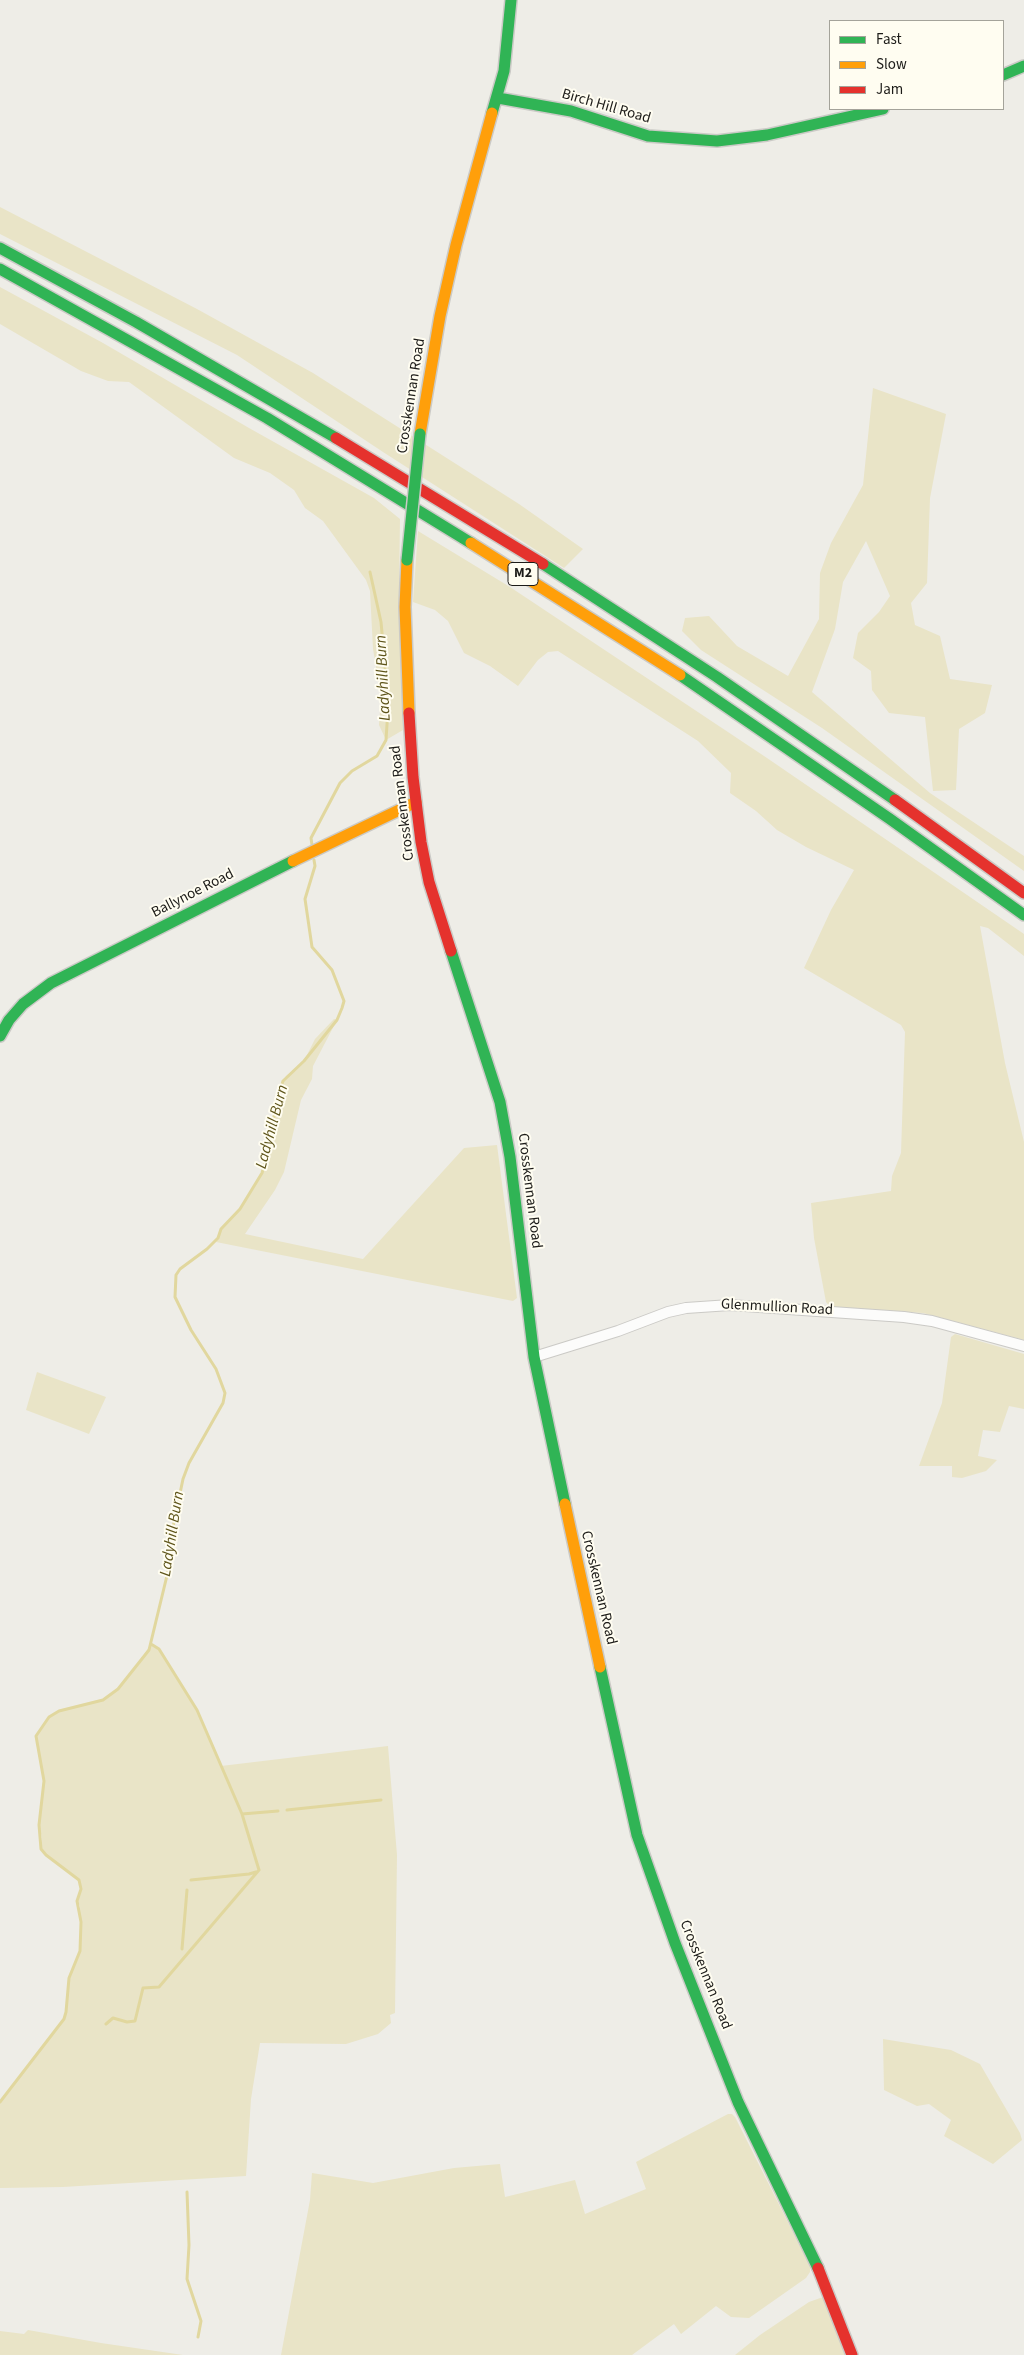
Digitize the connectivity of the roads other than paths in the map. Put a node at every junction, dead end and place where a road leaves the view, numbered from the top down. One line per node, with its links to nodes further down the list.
1 (511, 0): 4 (main road, Crosskennan Road)
2 (1024, 66): 3 (main road)
3 (1004, 75)
4 (498, 98): 5 (main road, Birch Hill Road); 8 (main road, Crosskennan Road, bridge)
5 (878, 110)
6 (0, 248): 9 (main road, M2)
7 (0, 268): 10 (main road, M2)
8 (416, 802): 11 (main road, Ballynoe Road); 13 (main road, Crosskennan Road)
9 (1024, 893)
10 (1024, 915)
11 (0, 1036)
12 (1024, 1346): 13 (street, Glenmullion Road)
13 (534, 1357): 14 (main road, Crosskennan Road)
14 (852, 2355)

